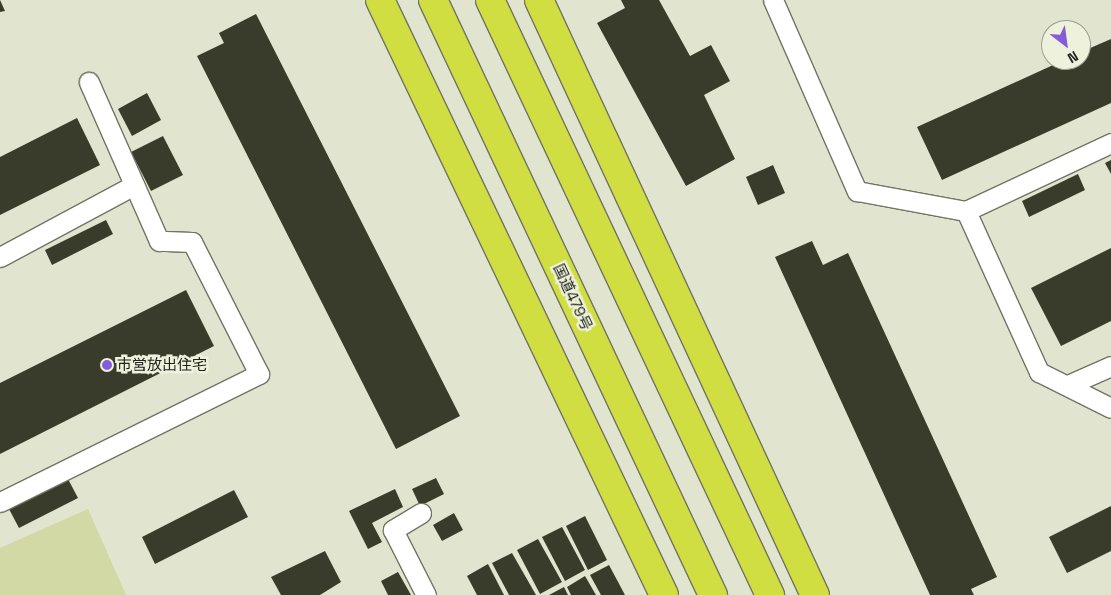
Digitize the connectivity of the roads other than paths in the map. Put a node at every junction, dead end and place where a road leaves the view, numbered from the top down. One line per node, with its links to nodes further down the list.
1 (380, 0): 17 (highway)
2 (433, 0): 18 (highway, 国道479号)
3 (490, 0): 19 (highway)
4 (539, 0): 20 (highway)
5 (773, 0): 9 (lane)
6 (89, 82): 8 (lane)
7 (1111, 143): 9 (lane)
8 (134, 185): 10 (lane); 14 (lane)
9 (966, 211): 12 (lane)
10 (0, 257)
11 (1111, 366): 12 (lane)
12 (1068, 385): 13 (lane)
13 (1111, 408)
14 (0, 502)
15 (421, 513): 16 (lane)
16 (426, 595)
17 (664, 595)
18 (713, 595)
19 (770, 595)
20 (814, 595)

